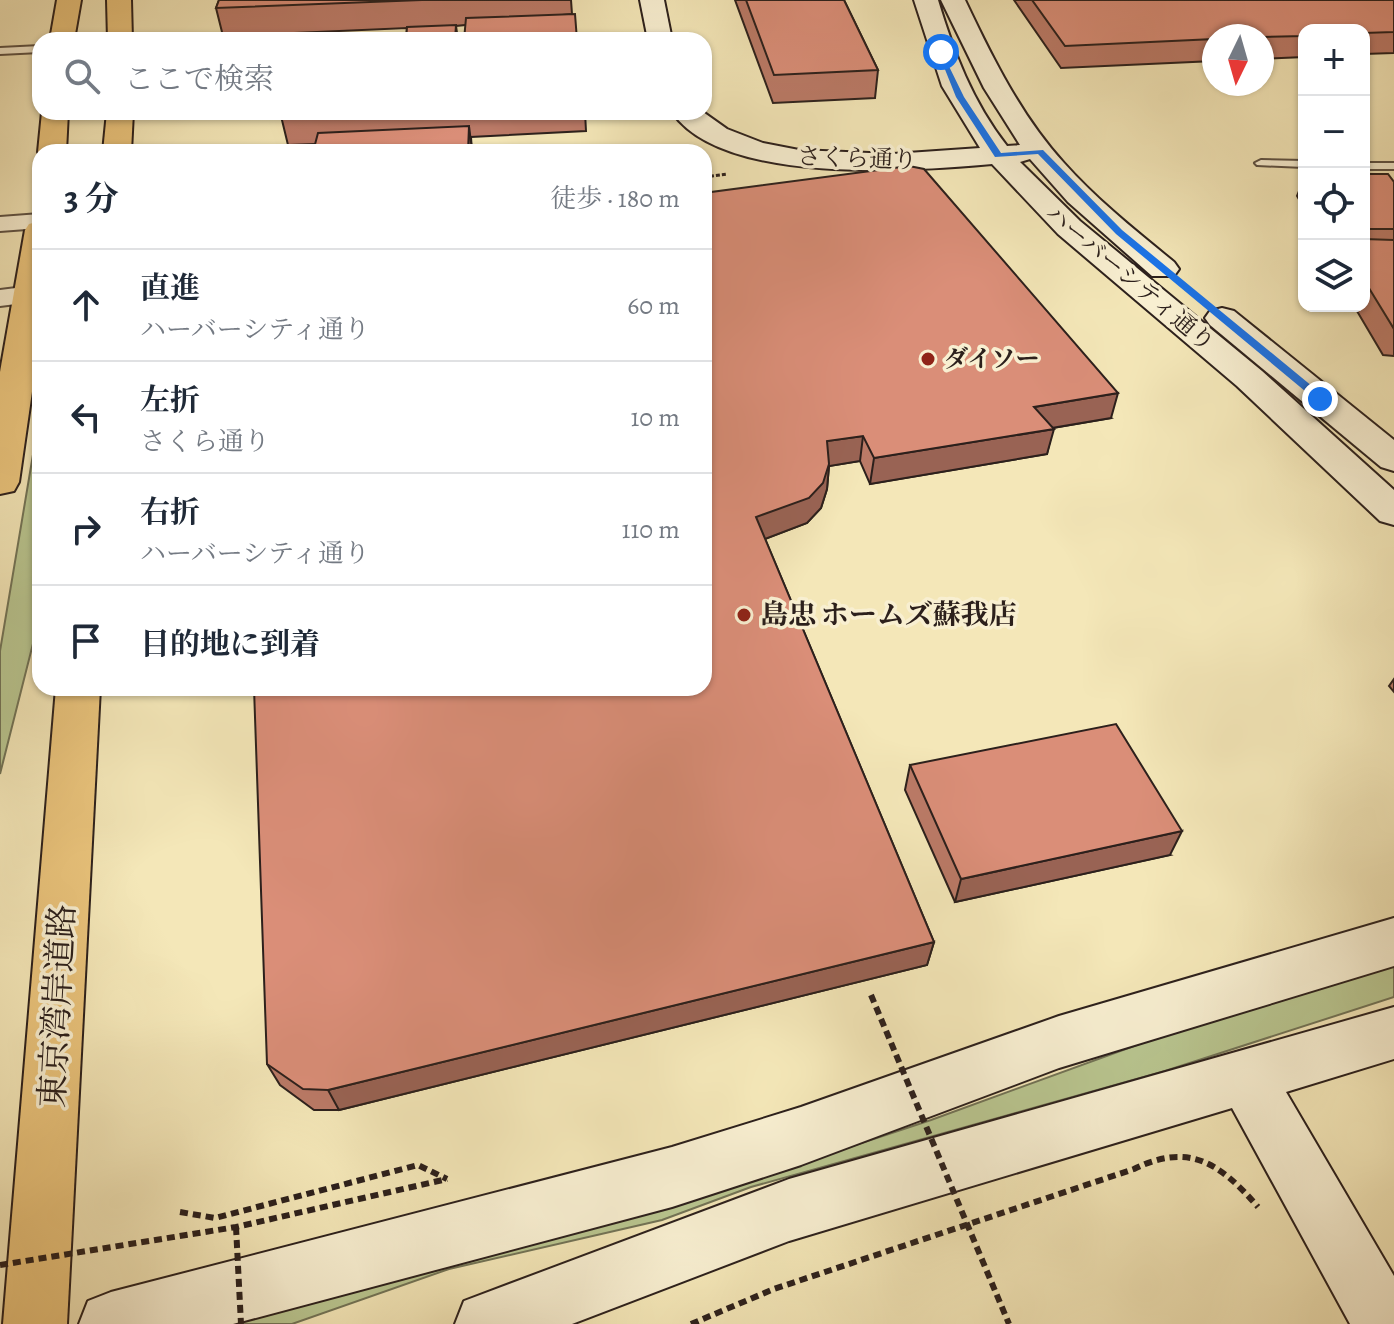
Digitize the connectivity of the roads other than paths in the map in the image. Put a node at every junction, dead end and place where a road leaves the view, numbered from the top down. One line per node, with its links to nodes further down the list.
1 (69, 0): 6 (highway)
2 (119, 0): 7 (highway)
3 (652, 0): 8 (street)
4 (926, 0): 17 (street, ハーバーシティ通り)
5 (953, 0): 16 (street, ハーバーシティ通り)
6 (63, 32)
7 (120, 32)
8 (658, 32)
9 (32, 49): 10 (lane)
10 (0, 51)
11 (54, 120): 14 (highway)
12 (119, 120): 15 (highway)
13 (699, 120): 17 (street, さくら通り)
14 (53, 144)
15 (118, 144)
16 (1040, 152): 17 (street, さくら通り); 28 (street, ハーバーシティ通り)
17 (998, 155): 30 (street, ハーバーシティ通り)
18 (1261, 163): 19 (lane)
19 (1298, 164)
20 (1370, 166): 21 (lane)
21 (1394, 166)
22 (0, 224): 23 (street)
23 (32, 229)
24 (32, 232): 25 (street)
25 (0, 242)
26 (32, 262): 27 (highway)
27 (24, 295): 29 (highway)
28 (1394, 459)
29 (0, 482)
30 (1394, 512)
31 (77, 696): 35 (highway, 東京湾岸道路)
32 (1394, 942): 36 (street)
33 (1394, 1033): 34 (street)
34 (1246, 1078): 37 (street); 38 (street)
35 (35, 1324)
36 (111, 1324)
37 (487, 1324)
38 (1386, 1324)

